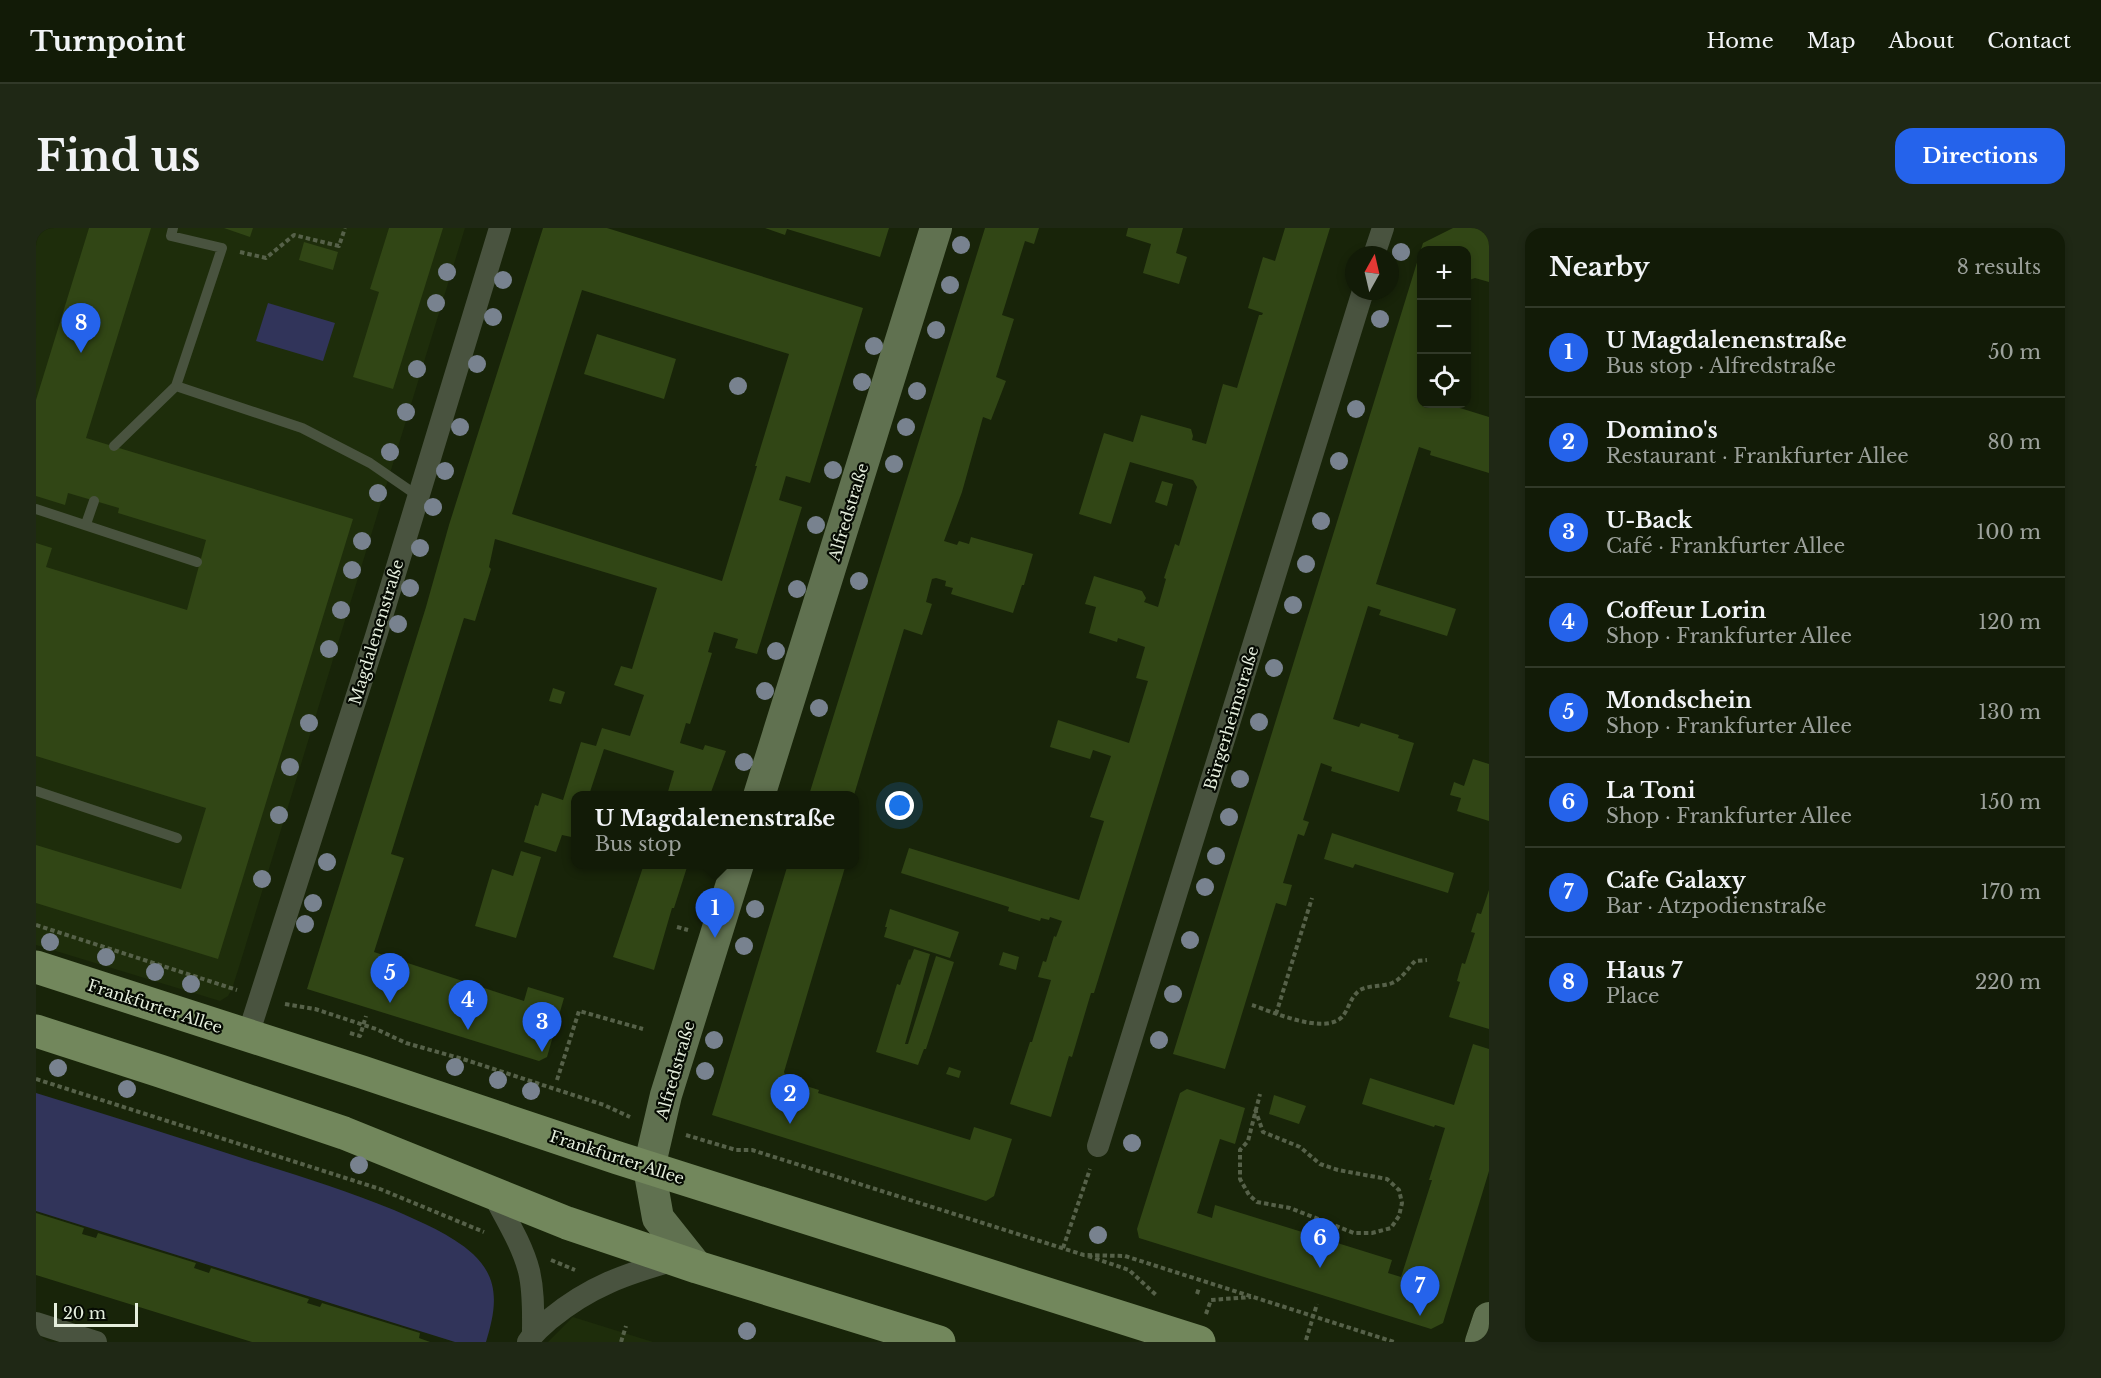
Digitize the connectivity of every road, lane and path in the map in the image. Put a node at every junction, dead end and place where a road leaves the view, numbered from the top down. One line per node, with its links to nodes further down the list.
1 (173, 228): 7 (lane)
2 (345, 228): 7 (path)
3 (500, 228): 11 (street, Magdalenenstraße)
4 (936, 228): 17 (street, Alfredstraße)
5 (1383, 228): 6 (street)
6 (1377, 246)
7 (222, 248): 9 (lane)
8 (1360, 300): 40 (street, Bürgerheimstraße)
9 (176, 386): 10 (lane); 11 (lane)
10 (114, 446)
11 (418, 496): 33 (street, Magdalenenstraße)
12 (94, 501): 14 (lane)
13 (36, 509): 14 (lane)
14 (86, 524): 15 (lane)
15 (197, 562)
16 (36, 791): 18 (lane)
17 (760, 791)
18 (177, 838)
19 (736, 869): 41 (street, Alfredstraße)
20 (1312, 898): 27 (path)
21 (36, 925): 24 (path)
22 (1427, 960): 27 (path)
23 (36, 967): 33 (main road, Frankfurter Allee)
24 (230, 988)
25 (280, 1003): 29 (path)
26 (1252, 1005): 27 (path)
27 (1276, 1014)
28 (366, 1016): 29 (path)
29 (363, 1025): 32 (path); 38 (path)
30 (643, 1029): 35 (path)
31 (36, 1032): 42 (main road)
32 (349, 1033)
33 (248, 1035): 41 (main road, Frankfurter Allee)
34 (36, 1079): 43 (path)
35 (557, 1080)
36 (1260, 1094): 37 (path)
37 (1255, 1109): 37 (path)
38 (622, 1115)
39 (689, 1136): 44 (path)
40 (1098, 1146): 44 (path)
41 (649, 1168): 45 (street, Alfredstraße); 61 (main road, Frankfurter Allee)
42 (493, 1194): 43 (street); 45 (main road)
43 (520, 1247): 46 (path); 56 (street)
44 (1064, 1248): 49 (path)
45 (686, 1264): 46 (street); 60 (main road)
46 (600, 1285): 56 (street)
47 (1199, 1288): 48 (path)
48 (1197, 1294)
49 (1255, 1297): 51 (path); 52 (path)
50 (1317, 1304): 52 (path)
51 (1207, 1311)
52 (1313, 1316): 57 (path); 62 (path)
53 (1489, 1318): 63 (street)
54 (36, 1323): 58 (street)
55 (626, 1326): 59 (path)
56 (531, 1338)
57 (1306, 1340)
58 (96, 1342)
59 (621, 1342)
60 (939, 1342)
61 (1199, 1342)
62 (1394, 1342)
63 (1481, 1342)

